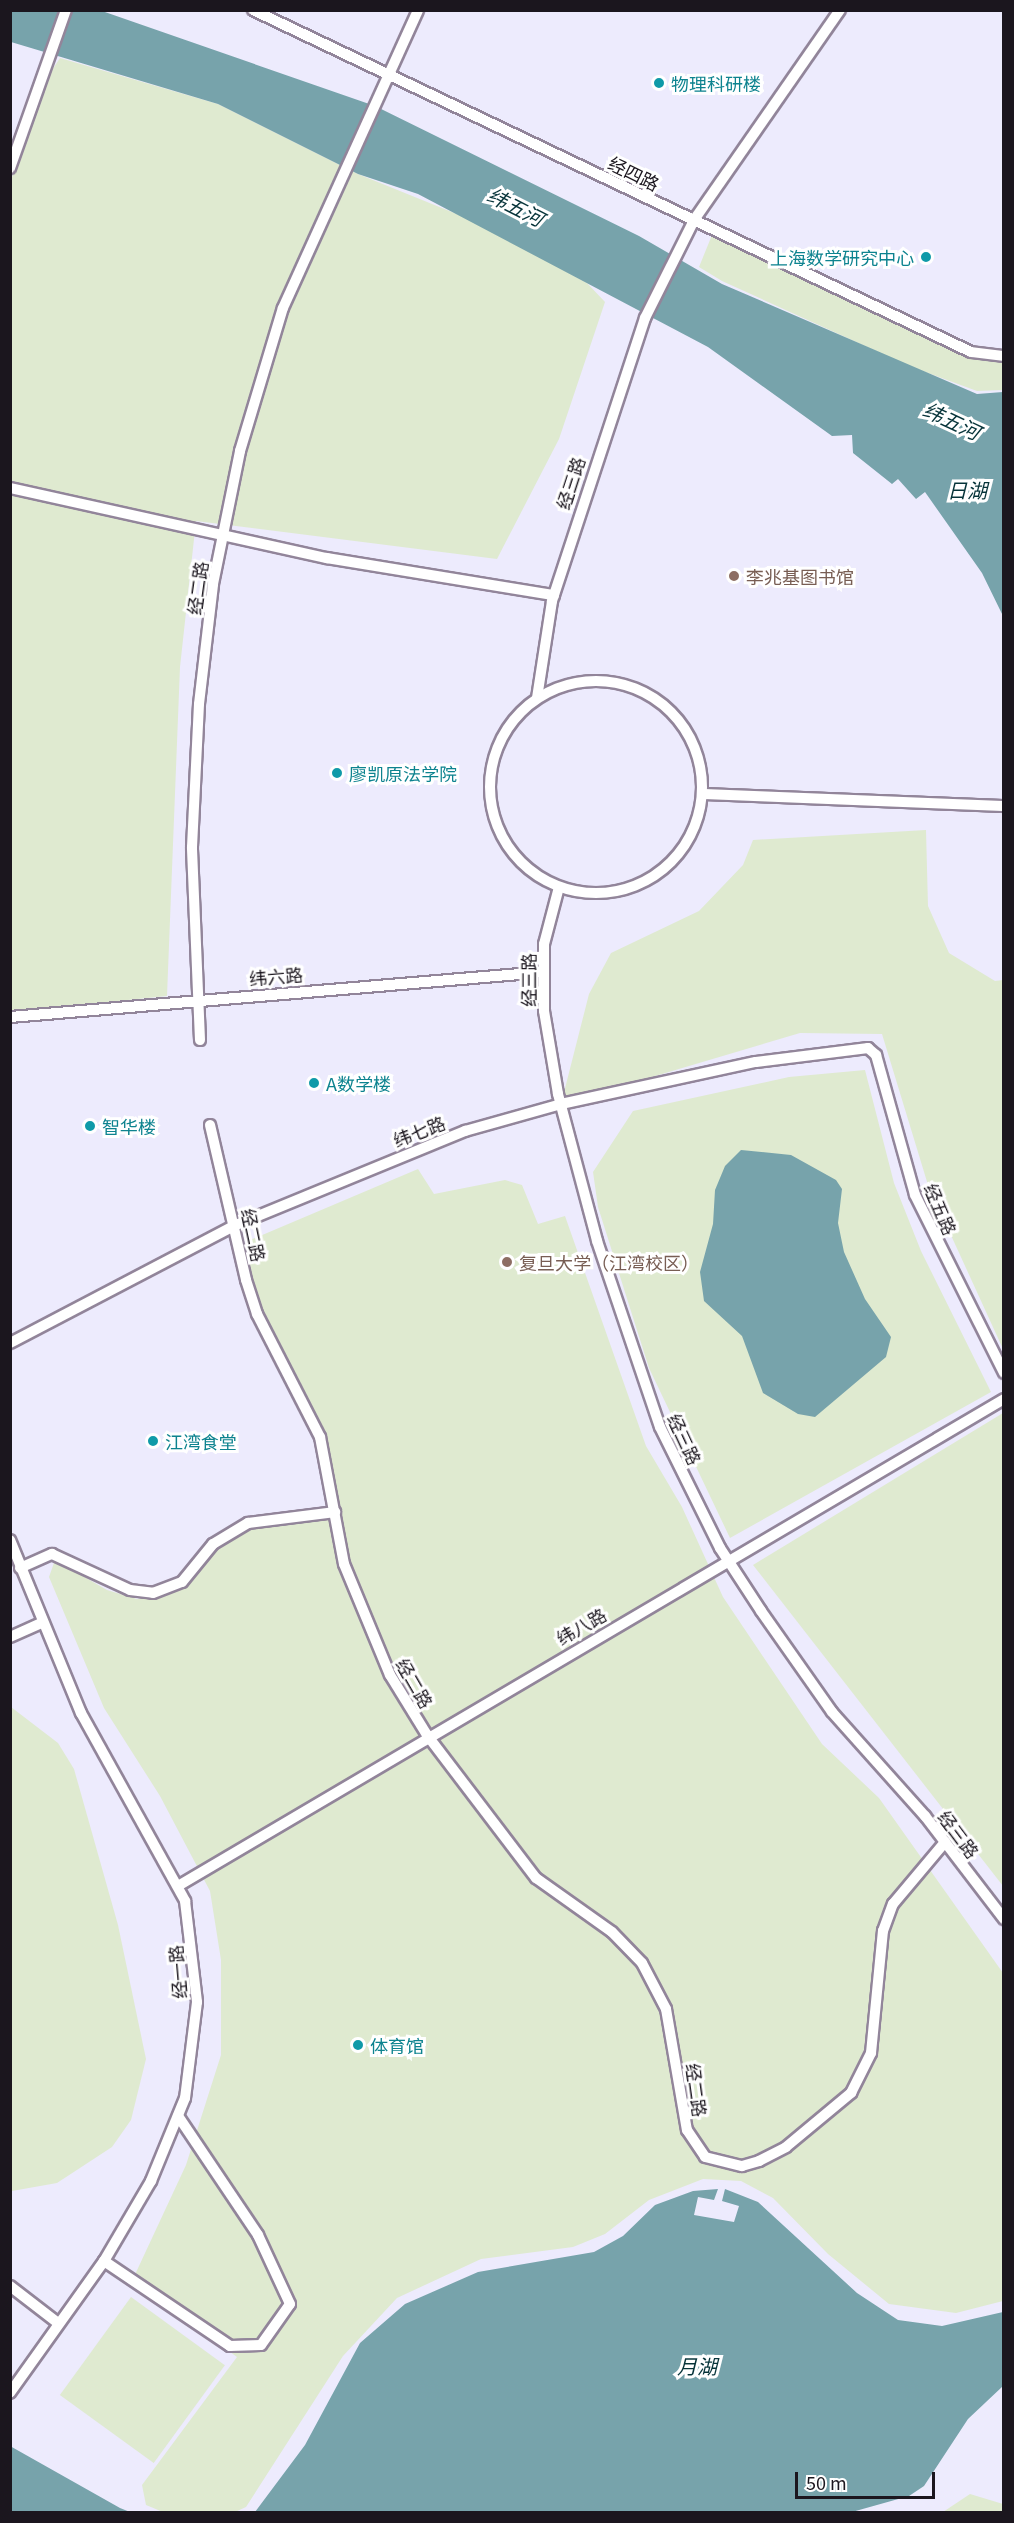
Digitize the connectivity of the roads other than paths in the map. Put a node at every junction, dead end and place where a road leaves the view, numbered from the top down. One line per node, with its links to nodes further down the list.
1 (66, 10): 6 (lane)
2 (253, 10): 5 (lane, 经四路)
3 (418, 10): 5 (lane)
4 (840, 10): 7 (lane)
5 (391, 75): 7 (lane, 经四路); 10 (lane, 经二路)
6 (10, 168)
7 (694, 220): 8 (lane, 经四路); 11 (lane, 经三路)
8 (1004, 356)
9 (10, 488): 10 (lane)
10 (223, 536): 11 (lane); 17 (lane, 经二路)
11 (554, 594): 12 (lane, 经三路)
12 (537, 698): 13 (lane); 15 (lane)
13 (703, 794): 14 (lane); 15 (lane)
14 (1004, 806)
15 (559, 887): 16 (lane, 经三路)
16 (544, 972): 17 (lane, 纬六路); 21 (lane, 经三路)
17 (200, 999): 18 (lane, 纬六路); 19 (lane, 经二路)
18 (10, 1017)
19 (200, 1040)
20 (873, 1050): 21 (lane, 纬七路); 25 (lane, 经五路)
21 (561, 1104): 23 (lane, 纬七路); 29 (lane, 经三路)
22 (210, 1125): 23 (lane, 经二路)
23 (236, 1225): 24 (lane, 纬七路); 27 (lane, 经二路)
24 (10, 1343)
25 (1004, 1373)
26 (1004, 1399): 29 (lane, 纬八路)
27 (335, 1512): 30 (lane); 33 (lane, 经二路)
28 (10, 1540): 30 (lane, 经一路)
29 (727, 1560): 33 (lane, 纬八路); 34 (lane, 经三路)
30 (20, 1568): 31 (lane, 经一路)
31 (41, 1623): 32 (lane); 35 (lane, 经一路)
32 (10, 1636)
33 (427, 1736): 34 (lane, 经二路); 35 (lane, 纬八路)
34 (945, 1842): 36 (lane, 经三路)
35 (178, 1886): 37 (lane, 经一路)
36 (1004, 1918)
37 (178, 2116): 38 (lane, 经一路); 38 (lane)
38 (104, 2261): 40 (lane, 经一路)
39 (10, 2286): 40 (lane)
40 (58, 2323): 41 (lane, 经一路)
41 (10, 2393)

